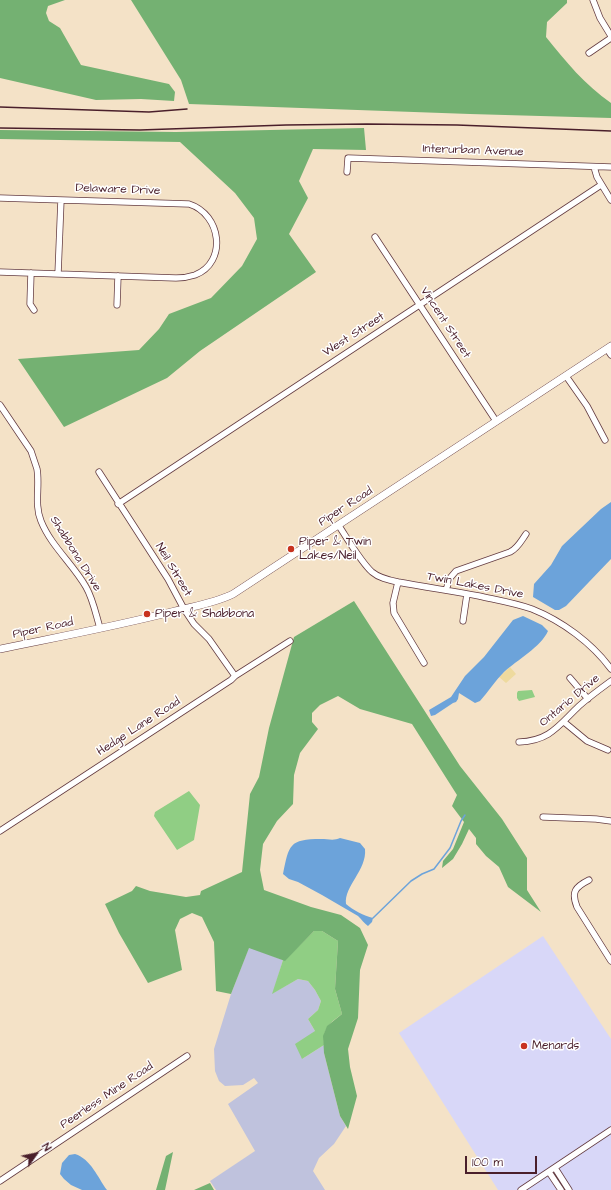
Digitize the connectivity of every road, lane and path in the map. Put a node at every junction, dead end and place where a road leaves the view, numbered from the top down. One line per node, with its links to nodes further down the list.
1 (593, 0): 2 (street)
2 (611, 37): 3 (street)
3 (589, 53)
4 (594, 167): 5 (street, Interurban Avenue); 6 (street, Interurban Avenue); 7 (street)
5 (611, 167)
6 (347, 172)
7 (601, 185): 10 (street); 17 (street, West Street)
8 (0, 198): 9 (street, Delaware Drive)
9 (61, 200): 14 (street); 15 (street, Delaware Drive)
10 (611, 200)
11 (375, 237): 17 (street, Vincent Street)
12 (0, 272): 13 (street)
13 (31, 273): 14 (street); 18 (street)
14 (58, 274): 15 (street)
15 (118, 276): 16 (street)
16 (117, 305)
17 (420, 305): 24 (street, Vincent Street); 27 (street, West Street)
18 (34, 310)
19 (609, 347): 20 (street); 21 (street, Piper Road)
20 (611, 355)
21 (566, 376): 24 (street, Piper Road); 25 (street)
22 (0, 405): 23 (street, Shabbona Drive)
23 (2, 414): 35 (street, Shabbona Drive)
24 (496, 421): 28 (street, Piper Road)
25 (605, 440)
26 (99, 472): 27 (street, Neil Street)
27 (118, 504): 33 (street, Neil Street)
28 (339, 526): 30 (street, Twin Lakes Drive); 33 (street, Piper Road)
29 (526, 534): 31 (street)
30 (398, 582): 31 (street, Twin Lakes Drive); 38 (street)
31 (446, 590): 32 (street, Twin Lakes Drive)
32 (467, 594): 34 (street); 39 (street, Twin Lakes Drive)
33 (184, 609): 35 (street, Piper Road); 40 (street, Neil Street)
34 (463, 621)
35 (100, 628): 37 (street, Piper Road)
36 (290, 641): 40 (street, Hedge Lane Road)
37 (0, 649)
38 (424, 663)
39 (611, 669)
40 (235, 676): 49 (street, Hedge Lane Road)
41 (570, 678): 43 (street)
42 (611, 681): 43 (street, Ontario Drive)
43 (588, 698): 44 (street, Ontario Drive)
44 (564, 722): 45 (street, Ontario Drive); 46 (street)
45 (519, 742)
46 (608, 750)
47 (543, 817): 48 (street)
48 (611, 821)
49 (0, 831)
50 (589, 880): 51 (street)
51 (608, 950): 52 (street)
52 (611, 961)
53 (187, 1056): 57 (street, Peerless Mine Road)
54 (611, 1130): 55 (street)
55 (555, 1168): 56 (street); 60 (street)
56 (549, 1172): 58 (street); 59 (street)
57 (0, 1181)
58 (521, 1190)
59 (561, 1190)
60 (569, 1190)

